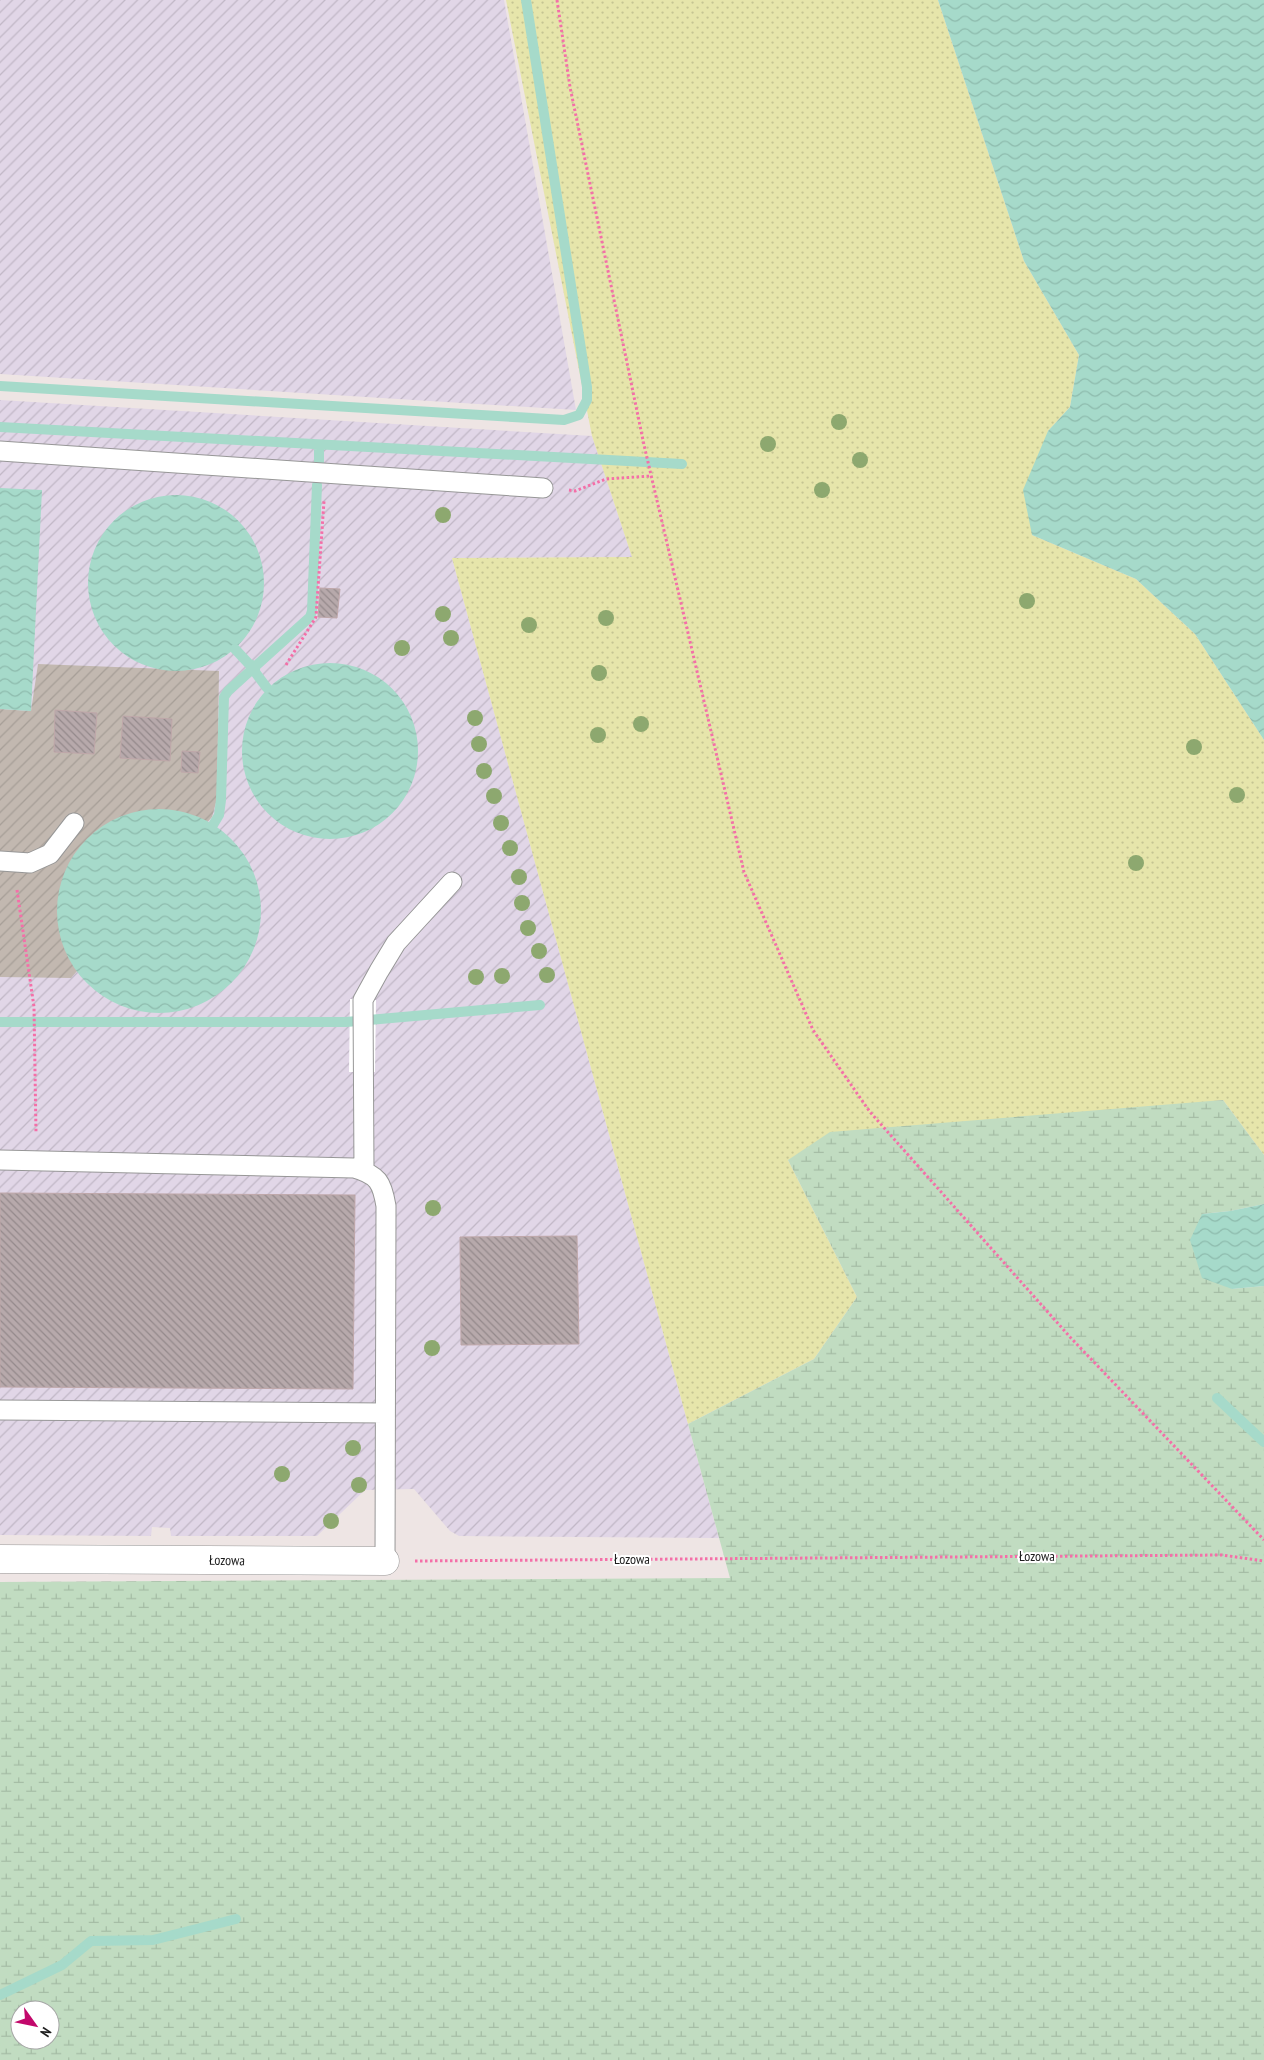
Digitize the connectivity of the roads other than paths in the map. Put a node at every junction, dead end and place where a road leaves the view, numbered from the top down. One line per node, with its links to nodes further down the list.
1 (0, 451): 2 (lane)
2 (543, 488)
3 (74, 823): 4 (lane)
4 (7, 862)
5 (452, 882): 7 (lane)
6 (0, 1160): 7 (lane)
7 (364, 1171): 9 (lane)
8 (0, 1410): 9 (lane)
9 (385, 1413): 11 (lane)
10 (0, 1559): 11 (street, Łozowa)
11 (385, 1561)

